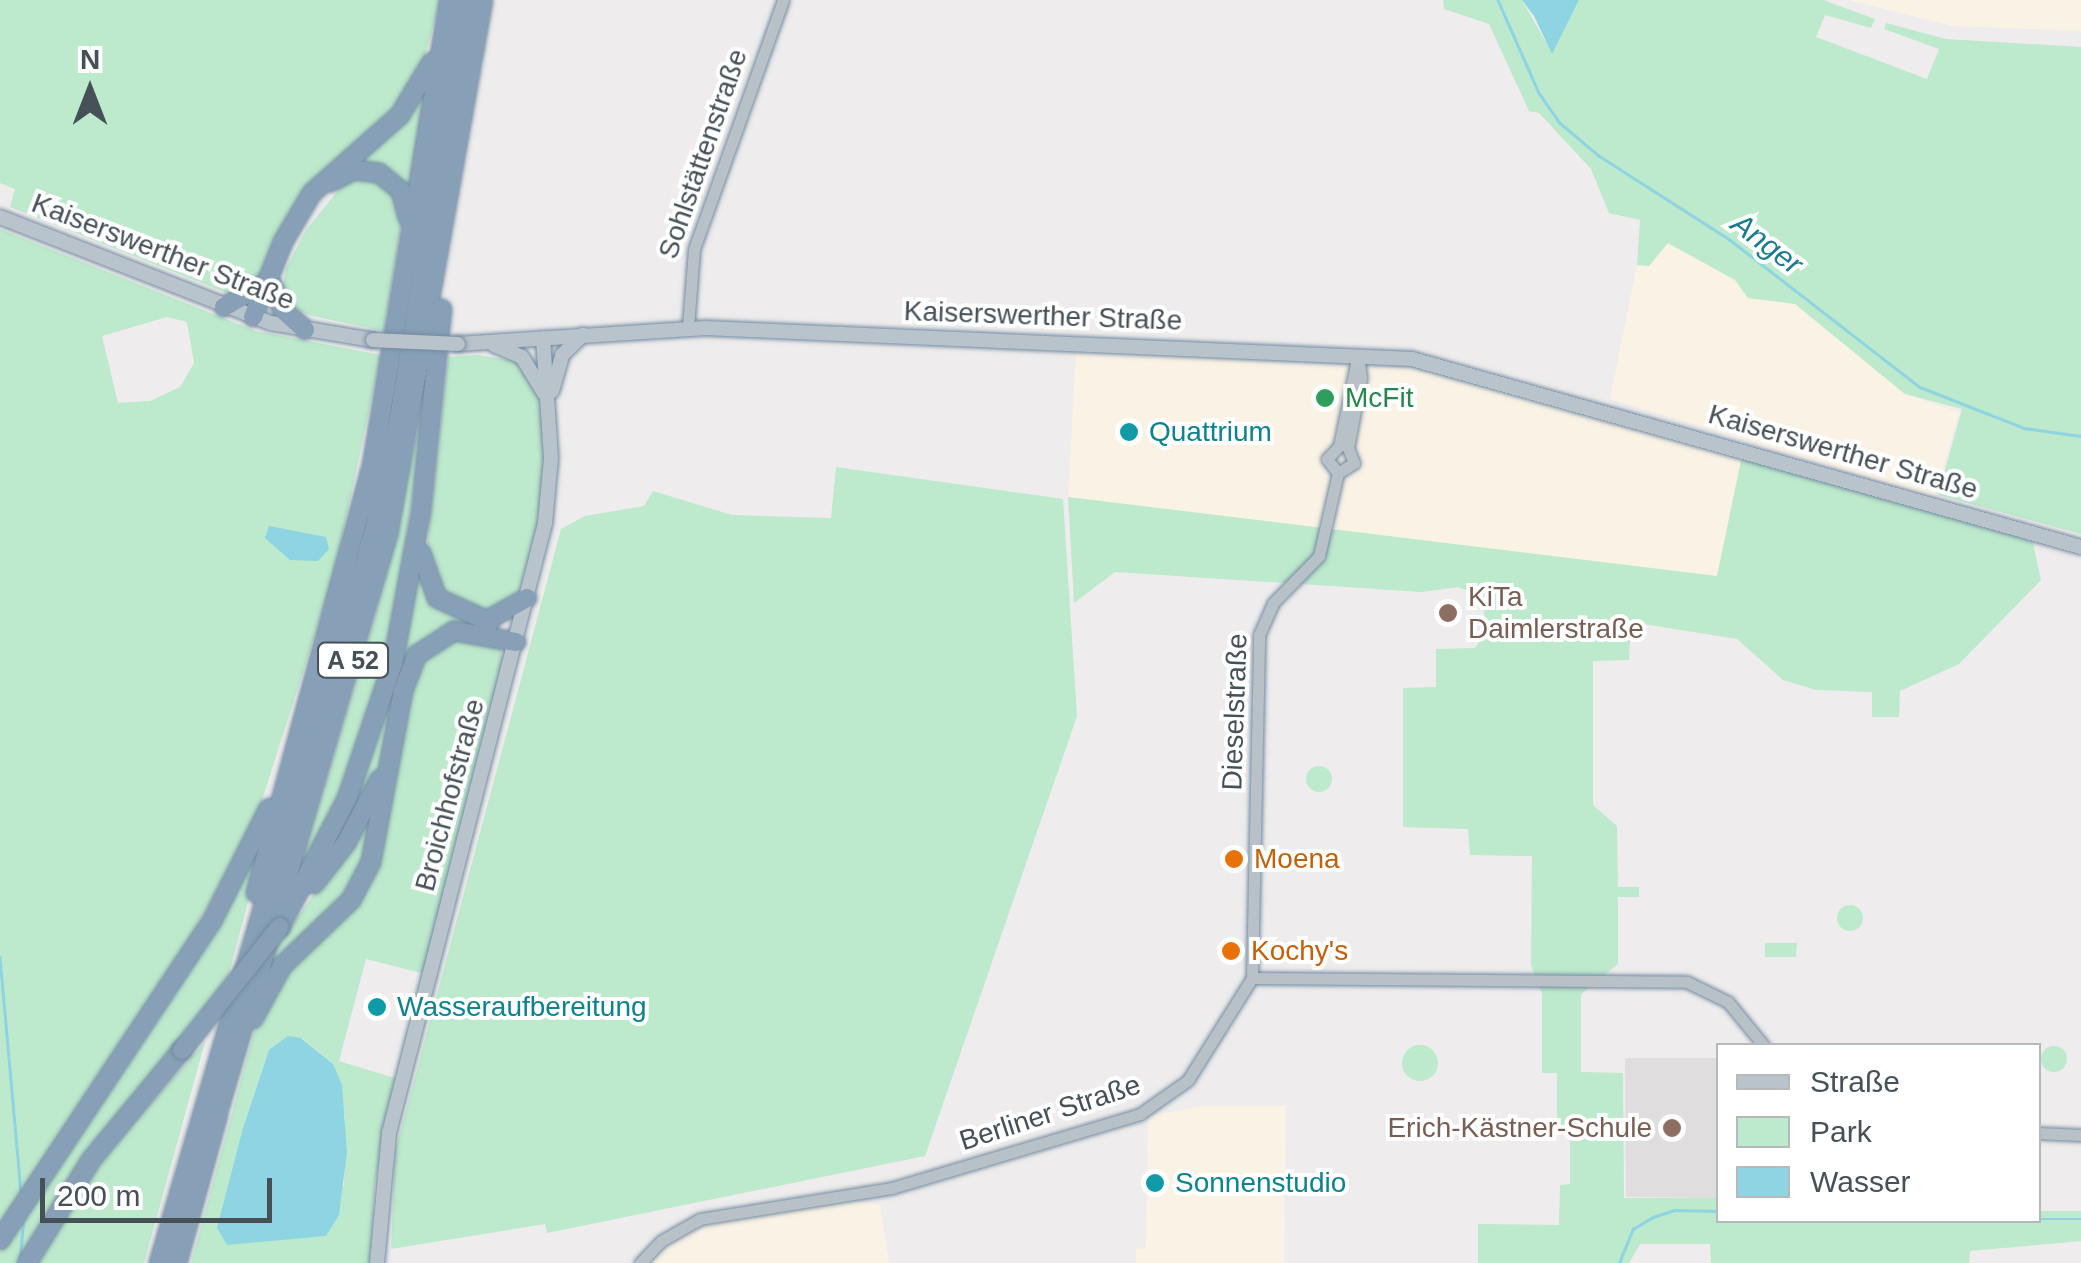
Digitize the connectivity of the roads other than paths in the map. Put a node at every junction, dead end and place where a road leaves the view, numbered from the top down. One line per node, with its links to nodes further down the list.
1 (466, 0): 14 (highway, A 52)
2 (483, 0): 5 (highway, A 52)
3 (784, 0): 11 (street, Sohlstättenstraße)
4 (448, 4): 7 (highway); 8 (highway)
5 (450, 189): 22 (highway, A 52); 33 (highway, A 52)
6 (0, 217): 9 (main road, Kaiserswerther Straße)
7 (406, 258): 8 (highway); 19 (highway)
8 (268, 285): 9 (highway); 10 (highway); 12 (highway)
9 (224, 307): 10 (main road, Kaiserswerther Straße)
10 (257, 318): 12 (main road, Kaiserswerther Straße)
11 (688, 327): 13 (main road, Kaiserswerther Straße); 17 (main road, Kaiserswerther Straße)
12 (304, 330): 16 (main road, Kaiserswerther Straße, bridge)
13 (582, 335): 15 (main road, Kaiserswerther Straße); 18 (main road)
14 (411, 338): 19 (highway); 31 (highway, A 52)
15 (543, 338): 16 (main road, Kaiserswerther Straße); 18 (main road, Broichhofstraße)
16 (484, 342): 18 (main road)
17 (1358, 355): 20 (street); 23 (main road, Kaiserswerther Straße)
18 (548, 407): 24 (main road, Broichhofstraße)
19 (376, 444): 28 (highway)
20 (1343, 447): 21 (street); 21 (street)
21 (1338, 472): 30 (street, Dieselstraße)
22 (421, 512): 25 (highway); 29 (highway)
23 (2081, 547)
24 (527, 598): 25 (highway); 26 (main road, Broichhofstraße)
25 (486, 621): 26 (highway)
26 (518, 636): 27 (highway); 40 (main road, Broichhofstraße)
27 (394, 740): 29 (highway); 33 (highway)
28 (290, 762): 31 (highway); 36 (highway)
29 (280, 928): 37 (highway, bridge)
30 (1252, 978): 32 (street); 41 (street, Berliner Straße)
31 (231, 1011): 38 (highway, A 52)
32 (1762, 1043)
33 (215, 1122): 39 (highway, A 52)
34 (2041, 1134): 35 (street)
35 (2081, 1135)
36 (3, 1236)
37 (29, 1259)
38 (159, 1263)
39 (178, 1263)
40 (377, 1263)
41 (640, 1263)

